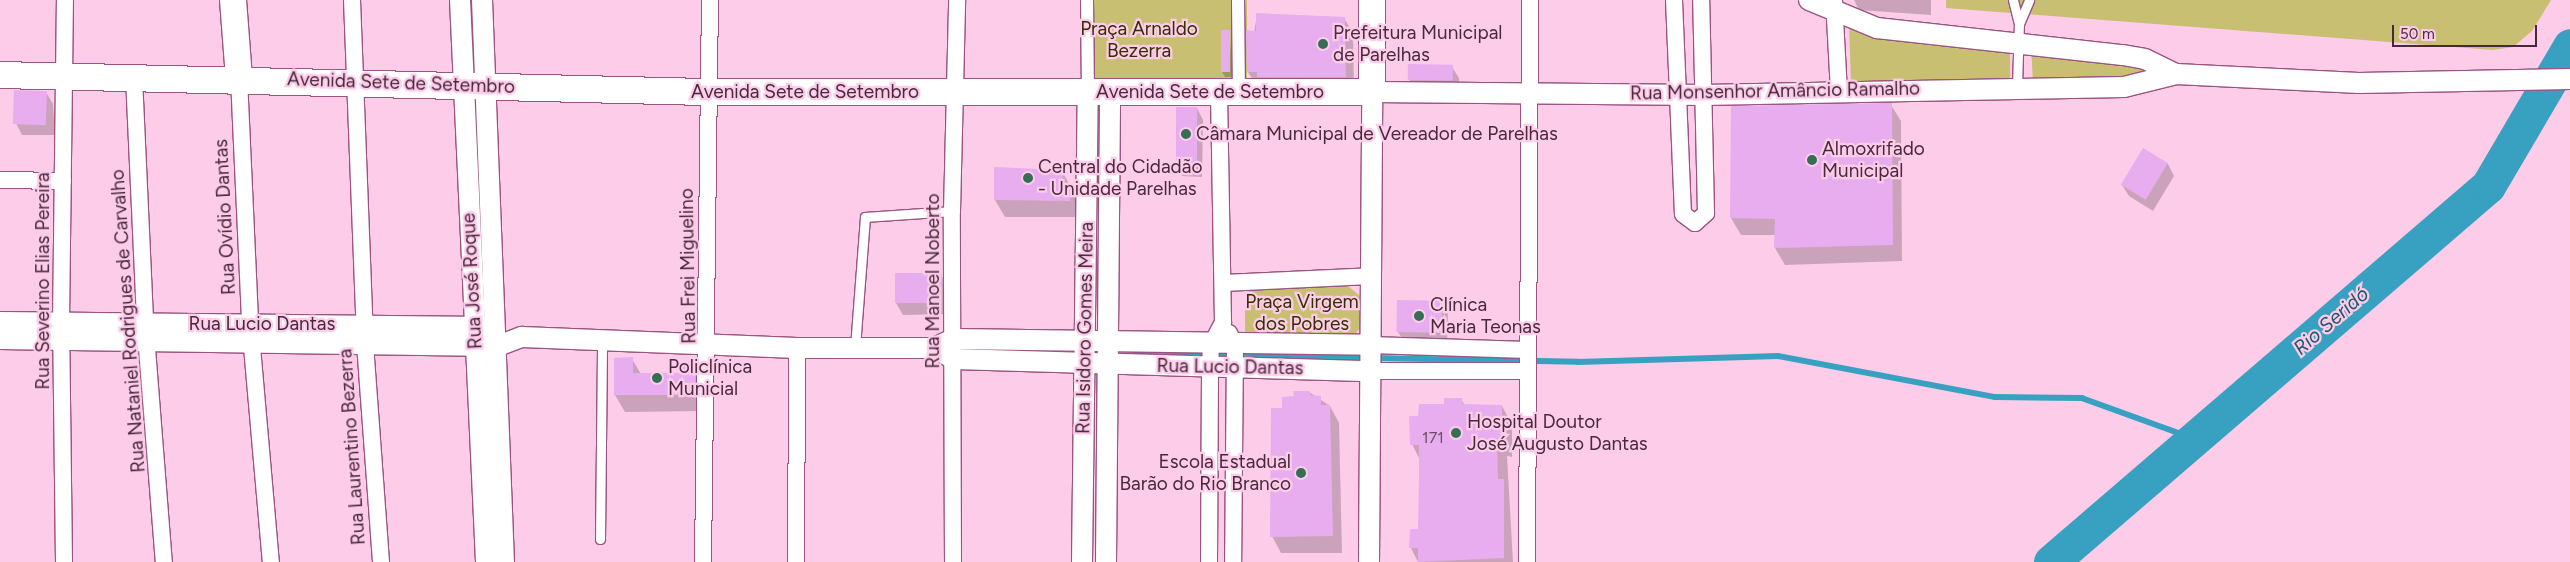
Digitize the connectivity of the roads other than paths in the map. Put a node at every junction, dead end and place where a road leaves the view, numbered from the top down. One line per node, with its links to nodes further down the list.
1 (65, 0): 21 (street, Rua Severino Elias Pereira)
2 (233, 0): 23 (main road)
3 (352, 0): 25 (street, Rua Laurentino Bezerra)
4 (460, 0): 26 (street, Rua José Roque)
5 (482, 0): 26 (street, Rua José Roque)
6 (710, 0): 28 (street, Rua Frei Miguelino)
7 (957, 0): 29 (street, Rua Manoel Noberto)
8 (1087, 0): 31 (street)
9 (1238, 0): 32 (street)
10 (1372, 0): 30 (main road)
11 (1530, 0): 33 (street)
12 (1674, 0): 35 (street)
13 (1701, 0): 36 (street)
14 (1809, 0): 17 (street, Rua Monsenhor Amâncio Ramalho)
15 (2013, 0): 18 (lane)
16 (2029, 0): 18 (lane)
17 (1834, 5): 18 (street, Rua Monsenhor Amâncio Ramalho); 34 (street)
18 (2019, 32): 19 (street, Rua Monsenhor Amâncio Ramalho); 27 (lane)
19 (2176, 74): 24 (street, Rua Monsenhor Amâncio Ramalho); 27 (street, Rua Monsenhor Amâncio Ramalho)
20 (0, 75): 21 (main road, Avenida Sete de Setembro)
21 (64, 76): 22 (main road, Avenida Sete de Setembro); 38 (street, Rua Severino Elias Pereira)
22 (134, 77): 23 (main road, Avenida Sete de Setembro); 49 (street, Rua Nataniel Rodrigues de Carvalho)
23 (239, 78): 25 (main road, Avenida Sete de Setembro); 46 (street, Rua Ovídio Dantas)
24 (2570, 79)
25 (357, 83): 26 (main road, Avenida Sete de Setembro); 50 (street, Rua Laurentino Bezerra)
26 (475, 85): 28 (main road, Avenida Sete de Setembro); 40 (street, Rua José Roque); 41 (street, Rua José Roque)
27 (2018, 86): 34 (street, Rua Monsenhor Amâncio Ramalho)
28 (706, 92): 29 (main road, Avenida Sete de Setembro); 54 (street, Rua Frei Miguelino)
29 (956, 92): 31 (main road, Avenida Sete de Setembro); 39 (street, Rua Manoel Noberto)
30 (1372, 92): 32 (main road, Avenida Sete de Setembro); 33 (street, Rua Monsenhor Amâncio Ramalho); 42 (street)
31 (1099, 93): 32 (main road, Avenida Sete de Setembro); 55 (street, Rua Isidoro Gomes Meira); 56 (street, Rua Isidoro Gomes Meira)
32 (1229, 93): 43 (street)
33 (1530, 93): 35 (street, Rua Monsenhor Amâncio Ramalho); 65 (street)
34 (1839, 93): 36 (street, Rua Monsenhor Amâncio Ramalho)
35 (1678, 94): 36 (street, Rua Monsenhor Amâncio Ramalho); 36 (street)
36 (1704, 94)
37 (0, 180): 38 (street)
38 (63, 181): 48 (street, Rua Severino Elias Pereira)
39 (952, 211): 62 (lane); 64 (street, Rua Manoel Noberto)
40 (469, 231): 41 (street); 47 (street, Rua José Roque)
41 (492, 232): 51 (street, Rua José Roque)
42 (1370, 276): 43 (street); 59 (street)
43 (1224, 283): 45 (street)
44 (0, 322): 48 (street, Rua Lucio Dantas)
45 (1223, 322): 58 (street); 61 (street)
46 (250, 324): 49 (street, Rua Lucio Dantas); 50 (street, Rua Lucio Dantas); 57 (street, Rua Ovídio Dantas)
47 (474, 326): 50 (street, Rua Lucio Dantas); 51 (street, Rua Lucio Dantas); 60 (street, Rua José Roque)
48 (62, 331): 49 (street, Rua Lucio Dantas); 53 (street, Rua Lucio Dantas); 72 (street, Rua Severino Elias Pereira)
49 (146, 333): 57 (street, Rua Lucio Dantas); 73 (street, Rua Nataniel Rodrigues de Carvalho)
50 (364, 334): 57 (street, Rua Lucio Dantas); 60 (street, Rua Lucio Dantas); 75 (street, Rua Laurentino Bezerra)
51 (497, 336): 52 (street, Rua Lucio Dantas); 60 (street, Rua Lucio Dantas); 77 (street, Rua José Roque)
52 (602, 337): 54 (street, Rua Lucio Dantas); 71 (lane)
53 (0, 339)
54 (709, 343): 63 (street, Rua Lucio Dantas); 78 (street, Rua Frei Miguelino)
55 (1085, 343): 56 (street, Rua Lucio Dantas); 64 (street, Rua Lucio Dantas); 66 (street, Rua Isidoro Gomes Meira)
56 (1106, 343): 58 (street, Rua Lucio Dantas); 66 (street, Rua Isidoro Gomes Meira)
57 (253, 344): 74 (street, Rua Ovídio Dantas)
58 (1212, 345): 61 (street, Rua Lucio Dantas); 67 (street)
59 (1370, 345): 61 (street, Rua Lucio Dantas); 65 (street, Rua Lucio Dantas); 69 (street)
60 (475, 346): 76 (street, Rua José Roque)
61 (1235, 346): 68 (street)
62 (856, 347): 63 (street, Rua Lucio Dantas); 64 (street, Rua Lucio Dantas)
63 (797, 348): 79 (street)
64 (954, 349): 66 (street, Rua Lucio Dantas); 80 (street, Rua Manoel Noberto)
65 (1528, 350): 70 (street)
66 (1096, 364): 67 (street, Rua Lucio Dantas); 81 (street, Rua Isidoro Gomes Meira); 82 (street, Rua Isidoro Gomes Meira)
67 (1210, 365): 68 (street, Rua Lucio Dantas); 83 (street)
68 (1234, 366): 69 (street, Rua Lucio Dantas); 84 (street)
69 (1370, 371): 70 (street, Rua Lucio Dantas); 85 (street)
70 (1528, 371): 86 (street)
71 (600, 539)
72 (64, 562)
73 (164, 562)
74 (271, 562)
75 (381, 562)
76 (486, 562)
77 (504, 562)
78 (703, 562)
79 (796, 562)
80 (953, 562)
81 (1082, 562)
82 (1106, 562)
83 (1209, 562)
84 (1233, 562)
85 (1369, 562)
86 (1527, 562)

